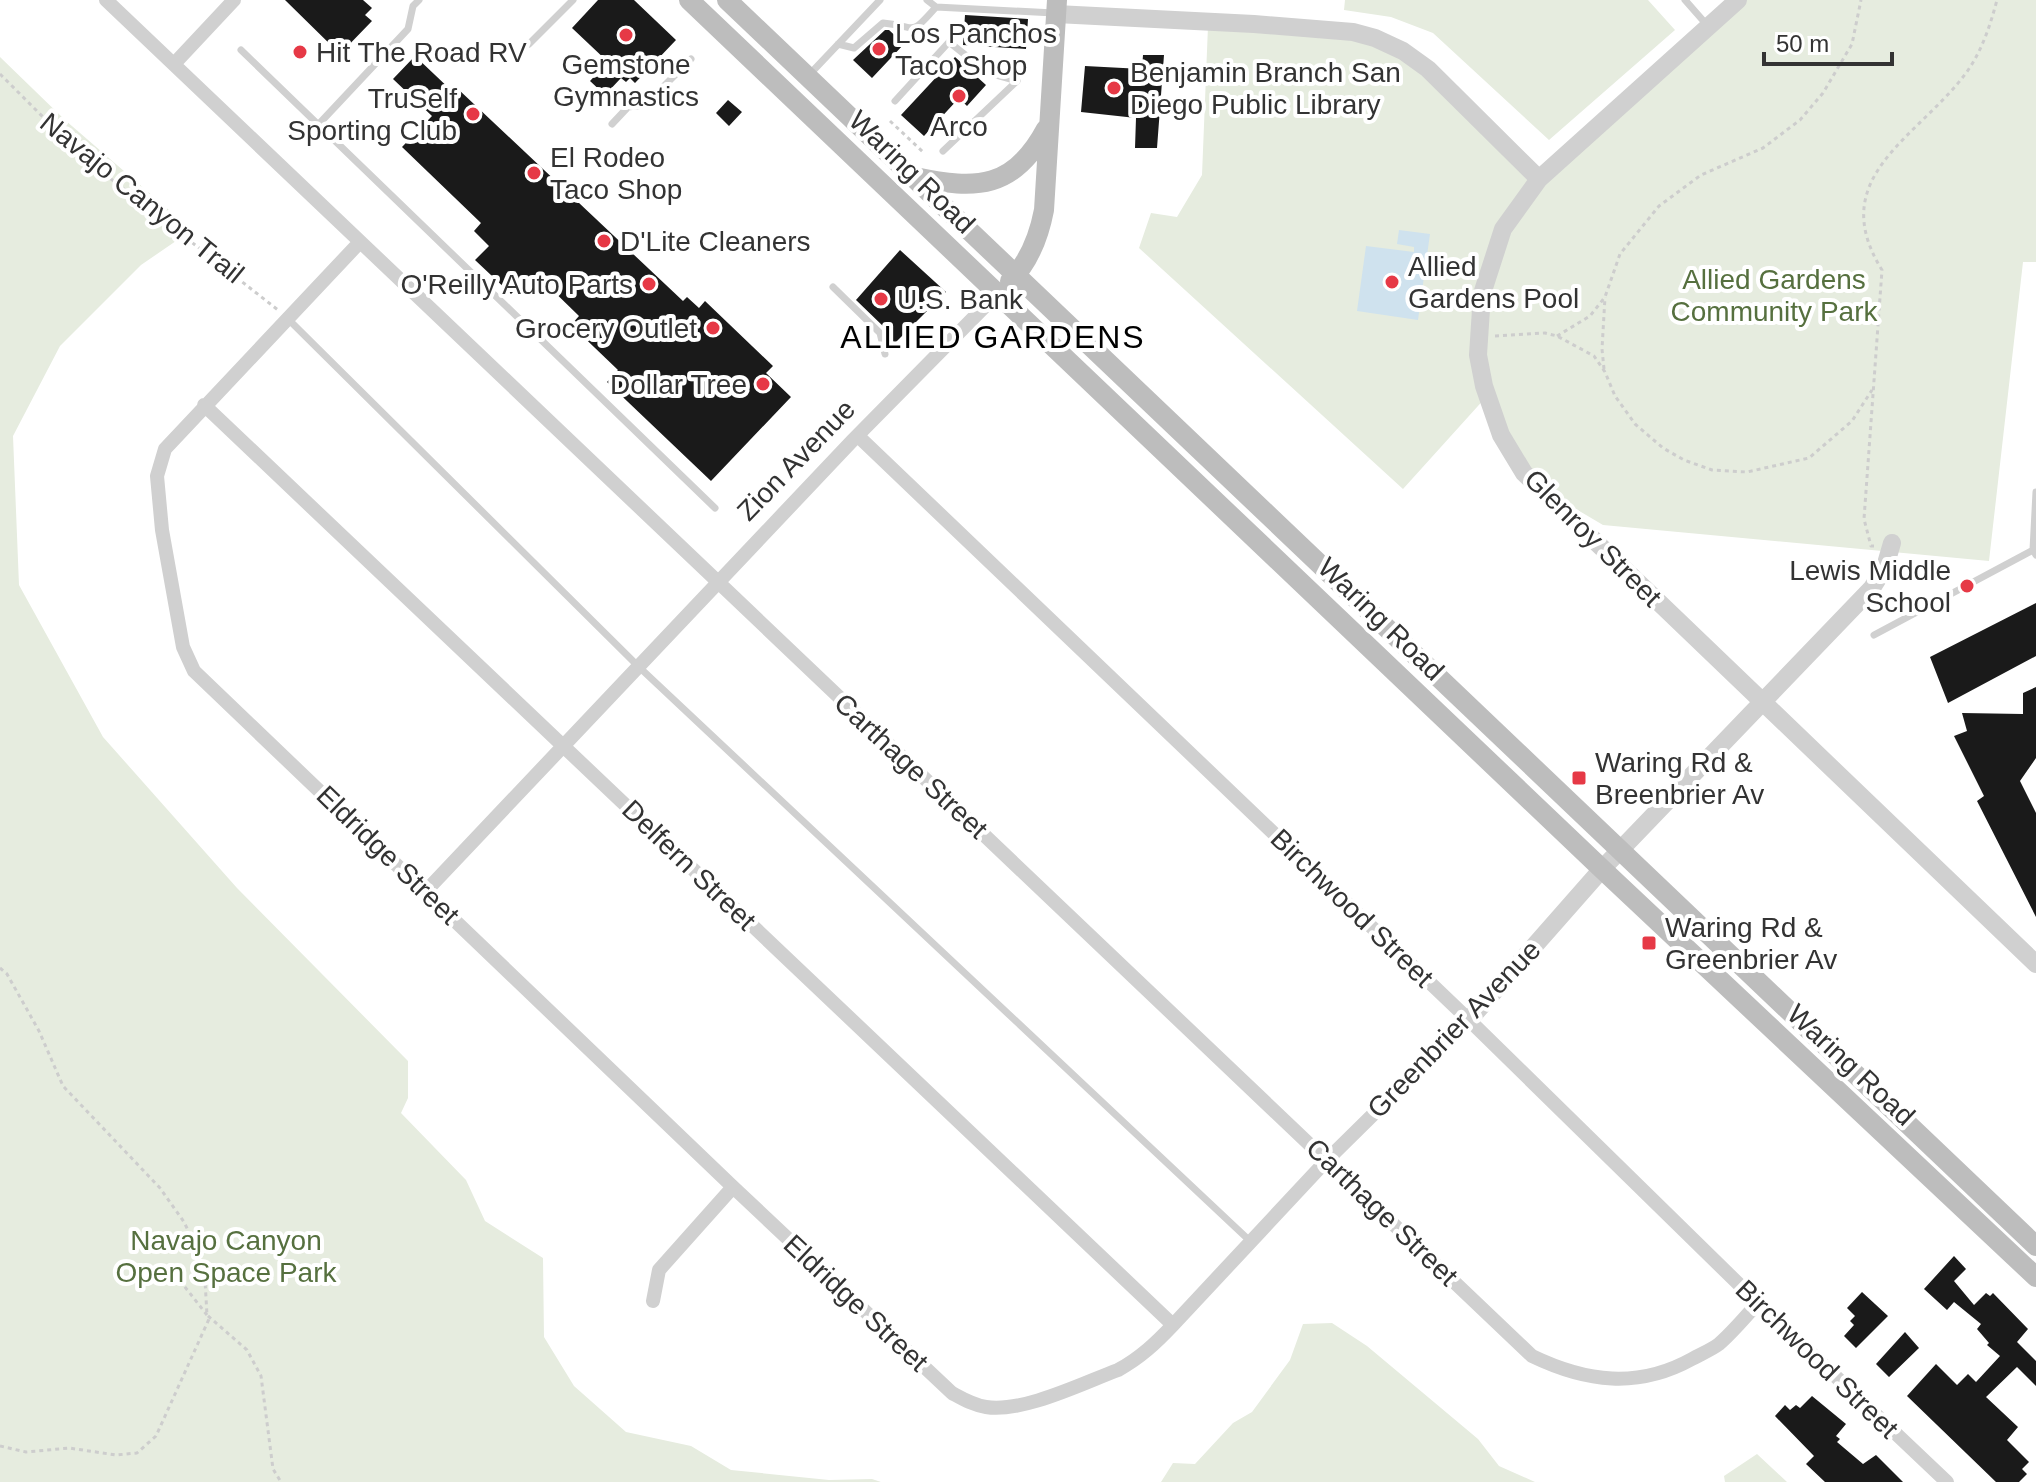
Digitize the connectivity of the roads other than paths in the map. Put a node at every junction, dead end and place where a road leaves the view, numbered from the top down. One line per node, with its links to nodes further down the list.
1 (106, 0): 18 (street, Carthage Street)
2 (234, 0): 18 (street)
3 (419, 0): 23 (lane)
4 (573, 0): 14 (lane)
5 (689, 0): 30 (main road, Waring Road)
6 (727, 0): 19 (main road, Waring Road)
7 (880, 0): 15 (lane)
8 (927, 0): 11 (lane)
9 (1685, 0): 13 (lane)
10 (1738, 0): 13 (street)
11 (936, 7): 12 (lane); 15 (lane)
12 (1057, 7): 21 (main road, Zion Avenue); 26 (street)
13 (1709, 27): 26 (street)
14 (529, 44)
15 (838, 44): 19 (lane)
16 (241, 50): 23 (lane)
17 (691, 59): 22 (lane)
18 (174, 64): 27 (street, Carthage Street)
19 (807, 76): 25 (main road, Waring Road)
20 (895, 101): 24 (lane)
21 (1049, 122): 25 (main road); 28 (main road, Zion Avenue)
22 (612, 124)
23 (317, 126): 36 (lane)
24 (943, 151)
25 (915, 177): 28 (main road, Waring Road)
26 (1539, 179): 42 (street, Glenroy Street)
27 (359, 243): 31 (street, Eldridge Street); 39 (street, Carthage Street)
28 (1017, 275): 30 (main road, Zion Avenue); 44 (main road, Waring Road)
29 (833, 287): 32 (lane)
30 (998, 293): 34 (street, Zion Avenue); 45 (main road, Waring Road)
31 (286, 318): 33 (street, Eldridge Street); 41 (lane)
32 (885, 354)
33 (204, 405): 43 (street, Delfern Street); 46 (street, Eldridge Street)
34 (858, 436): 39 (street, Zion Avenue); 48 (street, Birchwood Street)
35 (2036, 492): 38 (lane)
36 (715, 508)
37 (1891, 546): 42 (street, Greenbrier Avenue)
38 (2034, 553): 40 (lane)
39 (717, 582): 41 (street, Zion Avenue); 49 (street, Carthage Street)
40 (1874, 635)
41 (639, 667): 43 (street, Zion Avenue); 51 (lane)
42 (1763, 702): 44 (street, Greenbrier Avenue); 47 (street, Glenroy Street)
43 (564, 747): 46 (street, Zion Avenue); 56 (street, Delfern Street)
44 (1620, 851): 45 (street, Greenbrier Avenue); 52 (main road, Waring Road)
45 (1602, 869): 48 (street, Greenbrier Avenue); 53 (main road, Waring Road)
46 (426, 891): 50 (street, Eldridge Street)
47 (2036, 964)
48 (1469, 1020): 49 (street, Greenbrier Avenue); 55 (street, Birchwood Street)
49 (1327, 1160): 51 (street, Greenbrier Avenue); 55 (street, Carthage Street)
50 (733, 1187): 54 (street); 57 (street, Eldridge Street)
51 (1250, 1241): 56 (street, Greenbrier Avenue)
52 (2036, 1246)
53 (2036, 1277)
54 (653, 1301)
55 (1758, 1303): 58 (street, Birchwood Street)
56 (1173, 1325): 57 (street, Greenbrier Avenue)
57 (952, 1393)
58 (1947, 1482)

